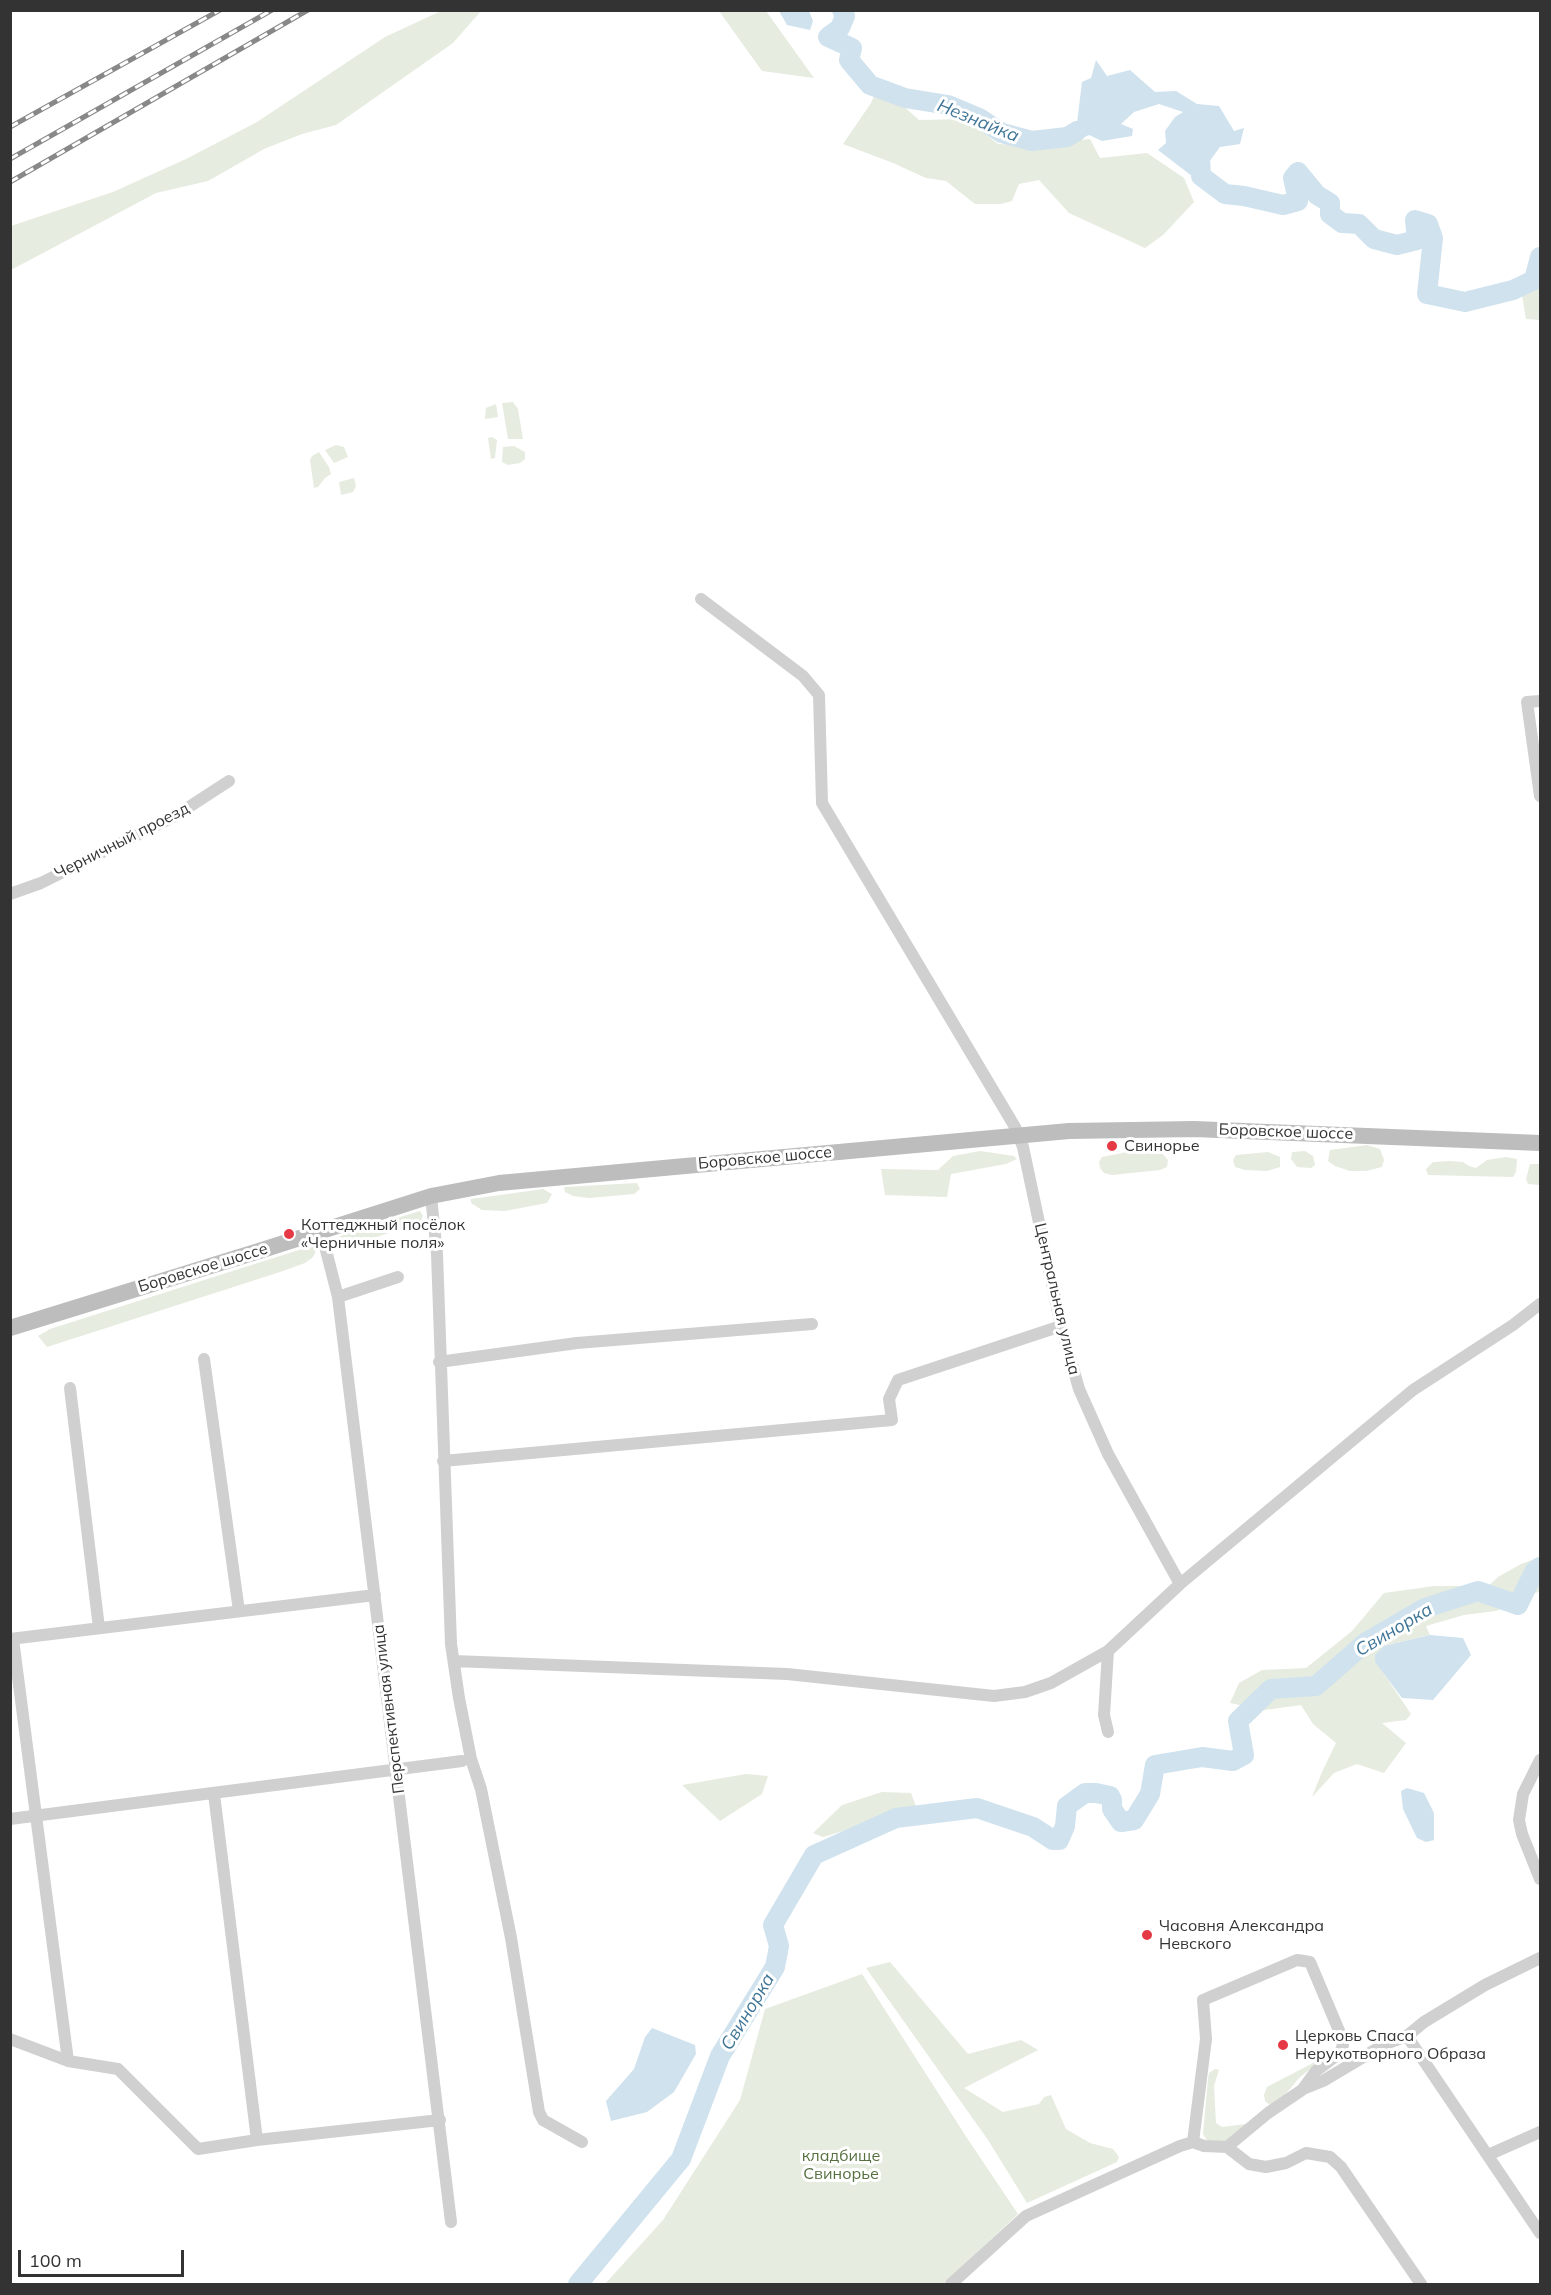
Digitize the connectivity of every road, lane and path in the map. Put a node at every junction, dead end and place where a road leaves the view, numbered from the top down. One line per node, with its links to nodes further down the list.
1 (701, 599): 6 (street, Центральная улица)
2 (1540, 701): 4 (street)
3 (230, 781): 5 (street, Черничный проезд)
4 (1540, 796)
5 (10, 894)
6 (1017, 1135): 7 (main road, Боровское шоссе); 8 (main road, Боровское шоссе); 14 (street, Центральная улица)
7 (1540, 1143)
8 (431, 1196): 9 (main road, Боровское шоссе); 17 (street)
9 (321, 1231): 11 (street, Перспективная улица); 15 (main road, Боровское шоссе)
10 (398, 1277): 11 (street)
11 (338, 1297): 21 (street, Перспективная улица)
12 (1540, 1304): 20 (street)
13 (812, 1324): 17 (street)
14 (1061, 1326): 19 (street); 20 (street, Центральная улица)
15 (10, 1328)
16 (204, 1359): 22 (street)
17 (439, 1362): 19 (street)
18 (70, 1388): 23 (street)
19 (443, 1461): 26 (street)
20 (1180, 1584): 25 (street)
21 (375, 1595): 22 (street); 30 (street, Перспективная улица)
22 (239, 1611): 23 (street)
23 (99, 1628): 24 (street)
24 (12, 1639): 32 (street)
25 (1108, 1651): 26 (street); 27 (street)
26 (454, 1661): 43 (street)
27 (1108, 1732)
28 (1540, 1760): 34 (street)
29 (462, 1761): 30 (street)
30 (396, 1769): 31 (street); 40 (street, Перспективная улица)
31 (214, 1794): 32 (street); 42 (street)
32 (36, 1816): 33 (street); 38 (street)
33 (10, 1818)
34 (1540, 1879)
35 (1540, 1958): 36 (street)
36 (1407, 2036): 39 (street); 46 (street)
37 (10, 2039): 38 (street)
38 (68, 2061): 42 (street)
39 (1302, 2090): 44 (street); 45 (street)
40 (440, 2120): 42 (street); 47 (street, Перспективная улица)
41 (1540, 2132): 46 (street)
42 (257, 2140)
43 (582, 2142)
44 (1193, 2142): 45 (street); 49 (street)
45 (1227, 2146): 50 (street)
46 (1488, 2155): 48 (street)
47 (451, 2223)
48 (1540, 2233)
49 (951, 2284)
50 (1420, 2284)

